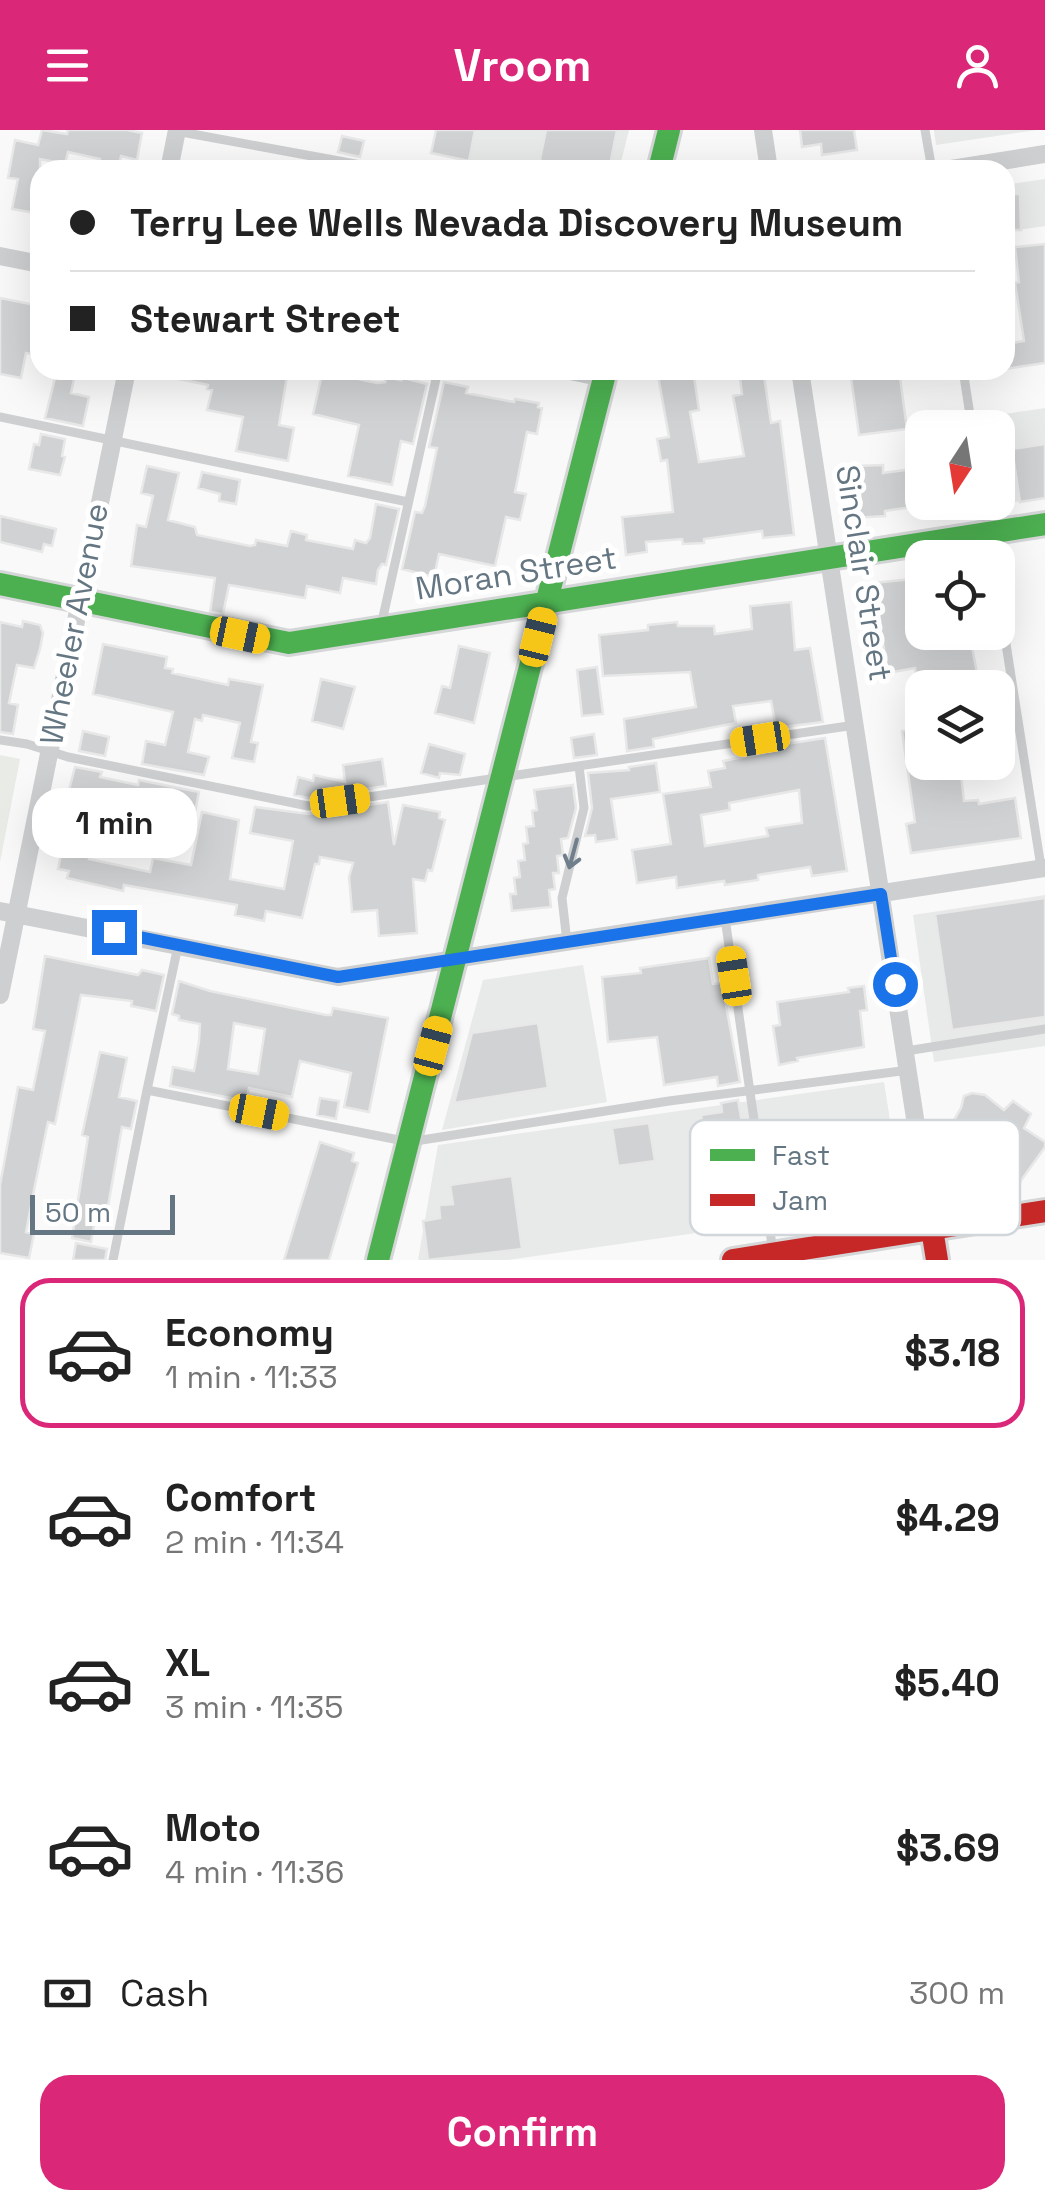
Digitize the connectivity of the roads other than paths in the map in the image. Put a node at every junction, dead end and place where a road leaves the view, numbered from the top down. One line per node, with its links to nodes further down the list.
1 (176, 130): 6 (street); 7 (lane)
2 (669, 130): 8 (street)
3 (763, 130): 9 (street)
4 (925, 130): 10 (lane)
5 (1045, 154): 11 (street)
6 (170, 160)
7 (335, 160)
8 (661, 160)
9 (768, 160)
10 (930, 160)
11 (1008, 160)
12 (0, 256): 13 (street)
13 (30, 262)
14 (125, 380): 21 (street, Wheeler Avenue)
15 (436, 380): 22 (lane)
16 (603, 380): 30 (street)
17 (802, 380): 27 (street, Sinclair Street)
18 (964, 380): 19 (lane)
19 (969, 410)
20 (0, 417): 21 (lane)
21 (112, 440): 22 (lane); 29 (street, Wheeler Avenue)
22 (408, 502): 31 (lane)
23 (986, 520): 25 (lane)
24 (1045, 524): 25 (street, Moran Street)
25 (988, 534): 26 (lane); 27 (street, Moran Street)
26 (989, 540)
27 (829, 558): 30 (street, Moran Street); 33 (street, Sinclair Street)
28 (0, 584): 29 (street, Moran Street)
29 (78, 600): 31 (street, Moran Street); 35 (street, Wheeler Avenue)
30 (546, 602): 31 (street, Moran Street); 37 (street)
31 (380, 629)
32 (1007, 650): 38 (lane)
33 (855, 725): 36 (lane); 39 (street, Sinclair Street)
34 (0, 740): 35 (lane)
35 (48, 752): 37 (lane); 40 (street, Wheeler Avenue)
36 (579, 766): 37 (lane); 42 (lane, one-way to 42)
37 (501, 778): 44 (street)
38 (1043, 868): 39 (street)
39 (881, 894): 41 (street); 47 (street, Sinclair Street)
40 (8, 912): 43 (street); 45 (street, Wheeler Avenue)
41 (724, 918): 42 (street); 49 (lane)
42 (567, 942): 44 (street)
43 (178, 944): 44 (street); 48 (lane)
44 (456, 960): 52 (street)
45 (0, 995)
46 (1045, 1030): 47 (lane)
47 (907, 1061): 49 (lane); 51 (street, Sinclair Street)
48 (147, 1090): 52 (lane); 58 (lane)
49 (752, 1090): 50 (lane); 52 (lane)
50 (756, 1120)
51 (916, 1120)
52 (409, 1142): 59 (street)
53 (1045, 1212): 54 (street)
54 (1020, 1216)
55 (897, 1235): 57 (street)
56 (933, 1235): 61 (street, Sinclair Street)
57 (774, 1256): 60 (street)
58 (113, 1260)
59 (378, 1260)
60 (733, 1260)
61 (936, 1260)

